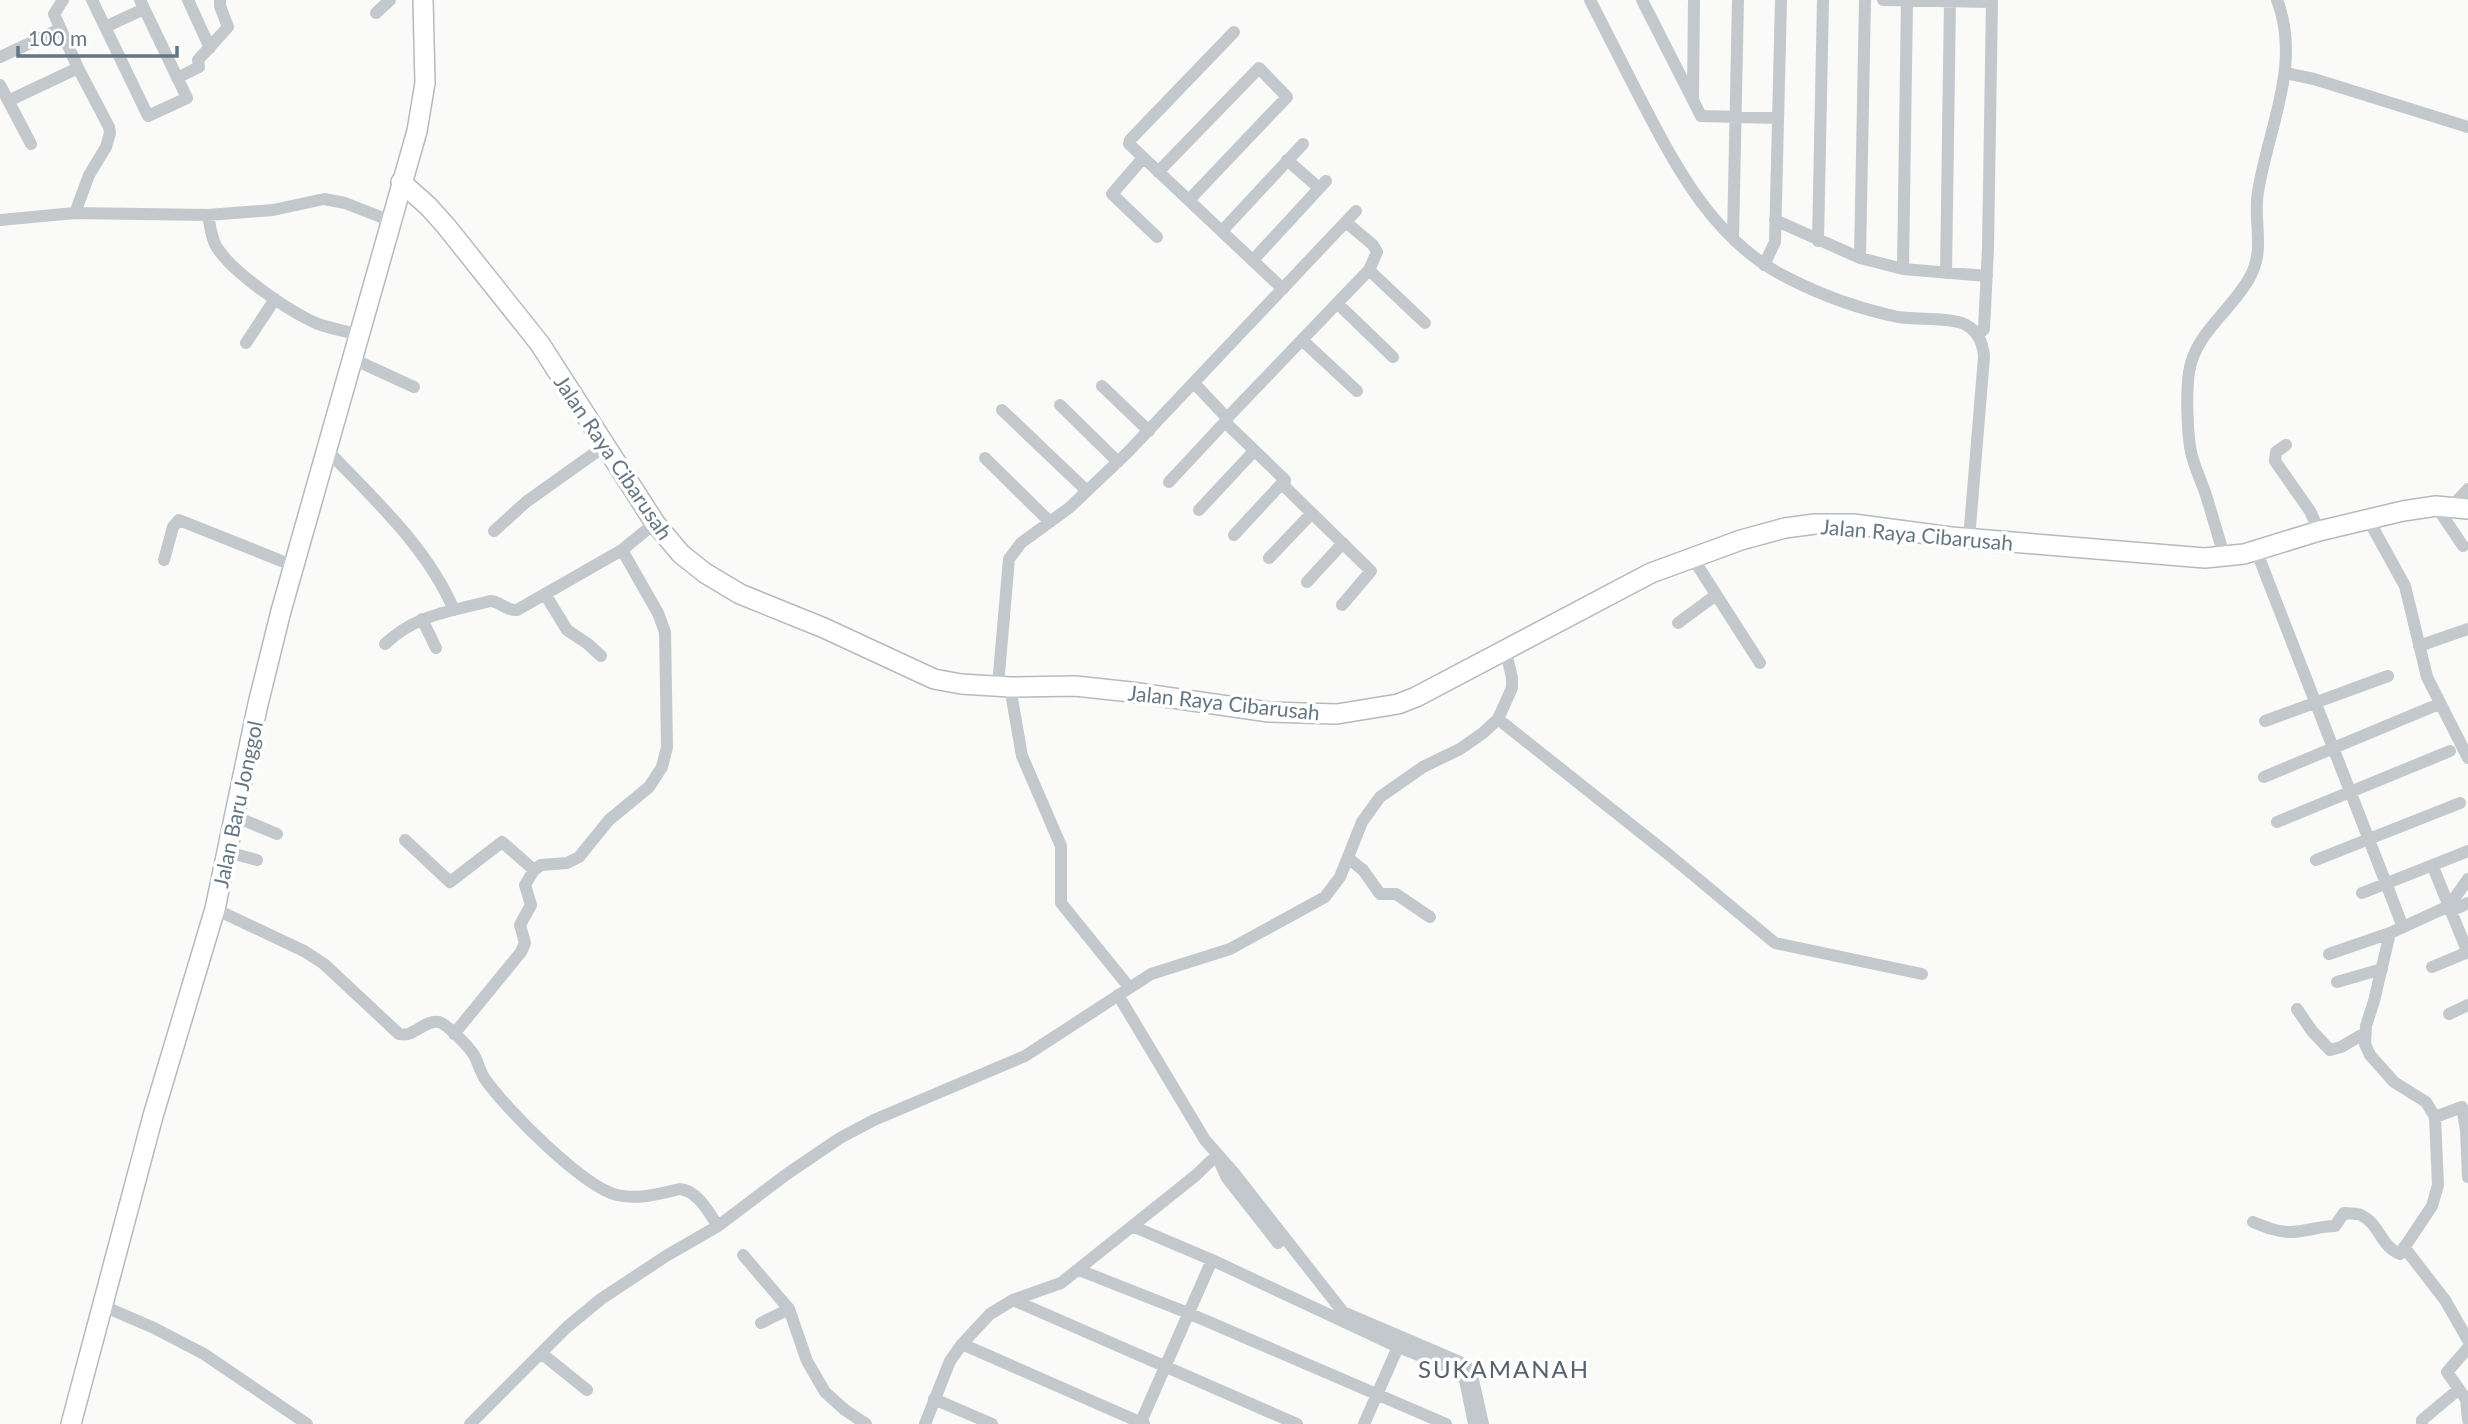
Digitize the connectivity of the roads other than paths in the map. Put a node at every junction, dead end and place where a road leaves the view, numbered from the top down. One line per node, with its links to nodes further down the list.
1 (64, 0): 22 (street)
2 (92, 0): 21 (street)
3 (188, 0): 24 (street)
4 (220, 0): 24 (street)
5 (390, 0): 20 (street)
6 (423, 0): 39 (main road, Jalan Baru Jonggol)
7 (1590, 0): 50 (street)
8 (1642, 0): 30 (street)
9 (1694, 0): 30 (street)
10 (1738, 0): 31 (street)
11 (1781, 0): 32 (street)
12 (1823, 0): 51 (street)
13 (1865, 0): 52 (street)
14 (1883, 0): 15 (street)
15 (1907, 0): 17 (street); 55 (street)
16 (2277, 0): 27 (street)
17 (1950, 1): 18 (street); 57 (street)
18 (1992, 1): 58 (street)
19 (142, 4): 21 (street); 28 (street)
20 (376, 13)
21 (106, 27): 28 (street)
22 (60, 29): 25 (street); 26 (street)
23 (1234, 32): 36 (street)
24 (210, 48): 28 (street)
25 (0, 57)
26 (78, 68): 29 (street); 42 (street)
27 (2285, 73): 33 (street); 103 (street)
28 (177, 78)
29 (3, 93): 34 (street)
30 (1693, 100): 31 (street)
31 (1735, 117): 32 (street); 50 (street)
32 (1778, 118): 45 (street)
33 (2468, 127)
34 (31, 144)
35 (1303, 144): 37 (street)
36 (1143, 158): 38 (street); 49 (street)
37 (1287, 160): 48 (street); 53 (street)
38 (1158, 172): 40 (street); 40 (street)
39 (401, 183): 46 (main road, Jalan Baru Jonggol); 77 (main road, Jalan Raya Cibarusah)
40 (1189, 200): 48 (street)
41 (1356, 211): 47 (street)
42 (75, 213): 43 (street); 44 (street)
43 (208, 215): 46 (street); 60 (street)
44 (0, 220)
45 (1776, 220): 51 (street); 54 (street)
46 (391, 221): 63 (main road, Jalan Baru Jonggol)
47 (1347, 223): 56 (street); 59 (street)
48 (1222, 231): 53 (street)
49 (1157, 237)
50 (1733, 238): 54 (street)
51 (1818, 241): 52 (street)
52 (1860, 258): 55 (street)
53 (1253, 260): 59 (street)
54 (1764, 265): 64 (street)
55 (1903, 269): 57 (street)
56 (1369, 270): 61 (street); 62 (street)
57 (1945, 273): 58 (street)
58 (1987, 276): 64 (street)
59 (1283, 289): 69 (street)
60 (275, 299): 63 (street); 66 (street)
61 (1337, 303): 65 (street); 67 (street)
62 (1425, 323)
63 (360, 335): 68 (main road, Jalan Baru Jonggol)
64 (1979, 335): 96 (street)
65 (1302, 340): 72 (street); 75 (street)
66 (246, 343)
67 (1393, 357)
68 (353, 359): 71 (street); 79 (main road, Jalan Baru Jonggol)
69 (1194, 383): 75 (street); 76 (street)
70 (1102, 386): 76 (street)
71 (414, 387)
72 (1357, 391)
73 (1060, 405): 82 (street)
74 (1002, 410): 86 (street)
75 (1226, 420): 80 (street); 84 (street)
76 (1149, 431): 82 (street)
77 (606, 445): 92 (main road, Jalan Raya Cibarusah); 93 (street)
78 (2286, 445): 94 (street)
79 (326, 449): 105 (main road, Jalan Baru Jonggol); 110 (street)
80 (1254, 451): 83 (street); 88 (street)
81 (985, 458): 91 (street)
82 (1118, 462): 86 (street)
83 (1285, 480): 89 (street); 95 (street)
84 (1169, 482)
85 (2468, 489): 87 (street)
86 (1087, 491): 91 (street)
87 (2452, 507): 90 (main road, Jalan Raya Cibarusah); 98 (street)
88 (1199, 510)
89 (1312, 513): 97 (street); 101 (street)
90 (2368, 519): 94 (main road, Jalan Raya Cibarusah); 115 (street)
91 (1050, 522): 121 (street)
92 (655, 523): 99 (street); 121 (main road, Jalan Raya Cibarusah)
93 (494, 531)
94 (2319, 531): 100 (main road, Jalan Raya Cibarusah)
95 (1234, 535)
96 (1969, 539): 102 (main road, Jalan Raya Cibarusah); 103 (main road, Jalan Raya Cibarusah)
97 (1343, 543): 106 (street); 109 (street)
98 (2463, 546)
99 (622, 550): 107 (street); 143 (street)
100 (2256, 550): 103 (main road, Jalan Raya Cibarusah); 122 (street)
101 (1269, 558)
102 (1692, 558): 108 (street); 117 (main road, Jalan Raya Cibarusah)
103 (2225, 558)
104 (164, 560): 105 (street)
105 (294, 566): 132 (main road, Jalan Baru Jonggol)
106 (1307, 582)
107 (545, 594): 110 (street); 118 (street)
108 (1716, 595): 112 (street); 119 (street)
109 (1342, 604)
110 (454, 610): 111 (street)
111 (422, 619): 114 (street); 116 (street)
112 (1678, 623)
113 (2468, 629): 115 (street)
114 (385, 644)
115 (2419, 646): 123 (street)
116 (436, 648)
117 (1505, 648): 121 (main road, Jalan Raya Cibarusah); 124 (street)
118 (601, 656)
119 (1760, 663)
120 (2388, 676): 122 (street)
121 (1004, 686): 159 (street)
122 (2316, 702): 125 (street); 126 (street)
123 (2439, 704): 126 (street); 128 (street)
124 (1498, 719): 139 (street); 157 (street)
125 (2265, 721)
126 (2335, 748): 129 (street); 130 (street)
127 (2450, 751): 130 (street)
128 (2468, 758)
129 (2264, 777)
130 (2352, 792): 133 (street); 135 (street)
131 (2460, 803): 135 (street)
132 (234, 816): 134 (street); 138 (main road, Jalan Baru Jonggol)
133 (2277, 822)
134 (277, 834)
135 (2368, 839): 141 (street); 145 (street)
136 (405, 841): 143 (street)
137 (2468, 851): 142 (street)
138 (227, 852): 140 (street); 149 (main road, Jalan Baru Jonggol)
139 (1348, 858): 150 (street); 159 (street)
140 (257, 860)
141 (2316, 860)
142 (2433, 867): 145 (street); 148 (street)
143 (534, 870): 164 (street)
144 (2468, 879): 148 (street)
145 (2385, 883): 146 (street); 151 (street)
146 (2362, 893)
147 (2468, 903): 148 (street)
148 (2450, 908): 151 (street); 153 (street)
149 (215, 909): 164 (street); 177 (main road, Jalan Baru Jonggol)
150 (1430, 917)
151 (2403, 927): 152 (street)
152 (2390, 933): 154 (street); 156 (street)
153 (2468, 952): 155 (street)
154 (2329, 954)
155 (2432, 967)
156 (2382, 969): 158 (street); 163 (street)
157 (1922, 974)
158 (2337, 982)
159 (1124, 991): 167 (street); 170 (street)
160 (2468, 1005): 162 (street)
161 (2297, 1009): 163 (street)
162 (2449, 1014)
163 (2365, 1033): 165 (street)
164 (454, 1034): 170 (street)
165 (2435, 1117): 166 (street); 172 (street)
166 (2467, 1130): 168 (street)
167 (1217, 1155): 171 (street); 179 (street); 204 (street)
168 (2468, 1177)
169 (2253, 1222): 172 (street)
170 (719, 1226): 186 (street)
171 (1132, 1226): 174 (street); 175 (street)
172 (2404, 1247): 182 (street)
173 (743, 1255): 178 (street)
174 (1212, 1260): 179 (street); 180 (street)
175 (1079, 1270): 176 (street); 180 (street)
176 (1013, 1300): 183 (street); 187 (street)
177 (103, 1306): 194 (main road, Jalan Baru Jonggol); 195 (street)
178 (789, 1309): 181 (street); 197 (street)
179 (1319, 1311): 184 (street)
180 (1188, 1313): 187 (street); 190 (street)
181 (761, 1323)
182 (2468, 1340)
183 (962, 1344): 191 (street); 193 (street)
184 (1398, 1347): 190 (street); 203 (street)
185 (2468, 1348): 188 (street)
186 (541, 1353): 189 (street); 196 (street)
187 (1165, 1367): 193 (street); 200 (street)
188 (2459, 1389): 192 (street); 205 (street)
189 (587, 1390)
190 (1377, 1394): 201 (street); 202 (street)
191 (934, 1399): 198 (street); 199 (street)
192 (2468, 1420)
193 (1141, 1423)
194 (71, 1424)
195 (307, 1424)
196 (470, 1424)
197 (866, 1424)
198 (925, 1424)
199 (992, 1424)
200 (1297, 1424)
201 (1364, 1424)
202 (1446, 1424)
203 (1474, 1424)
204 (1483, 1424)
205 (2422, 1424)

